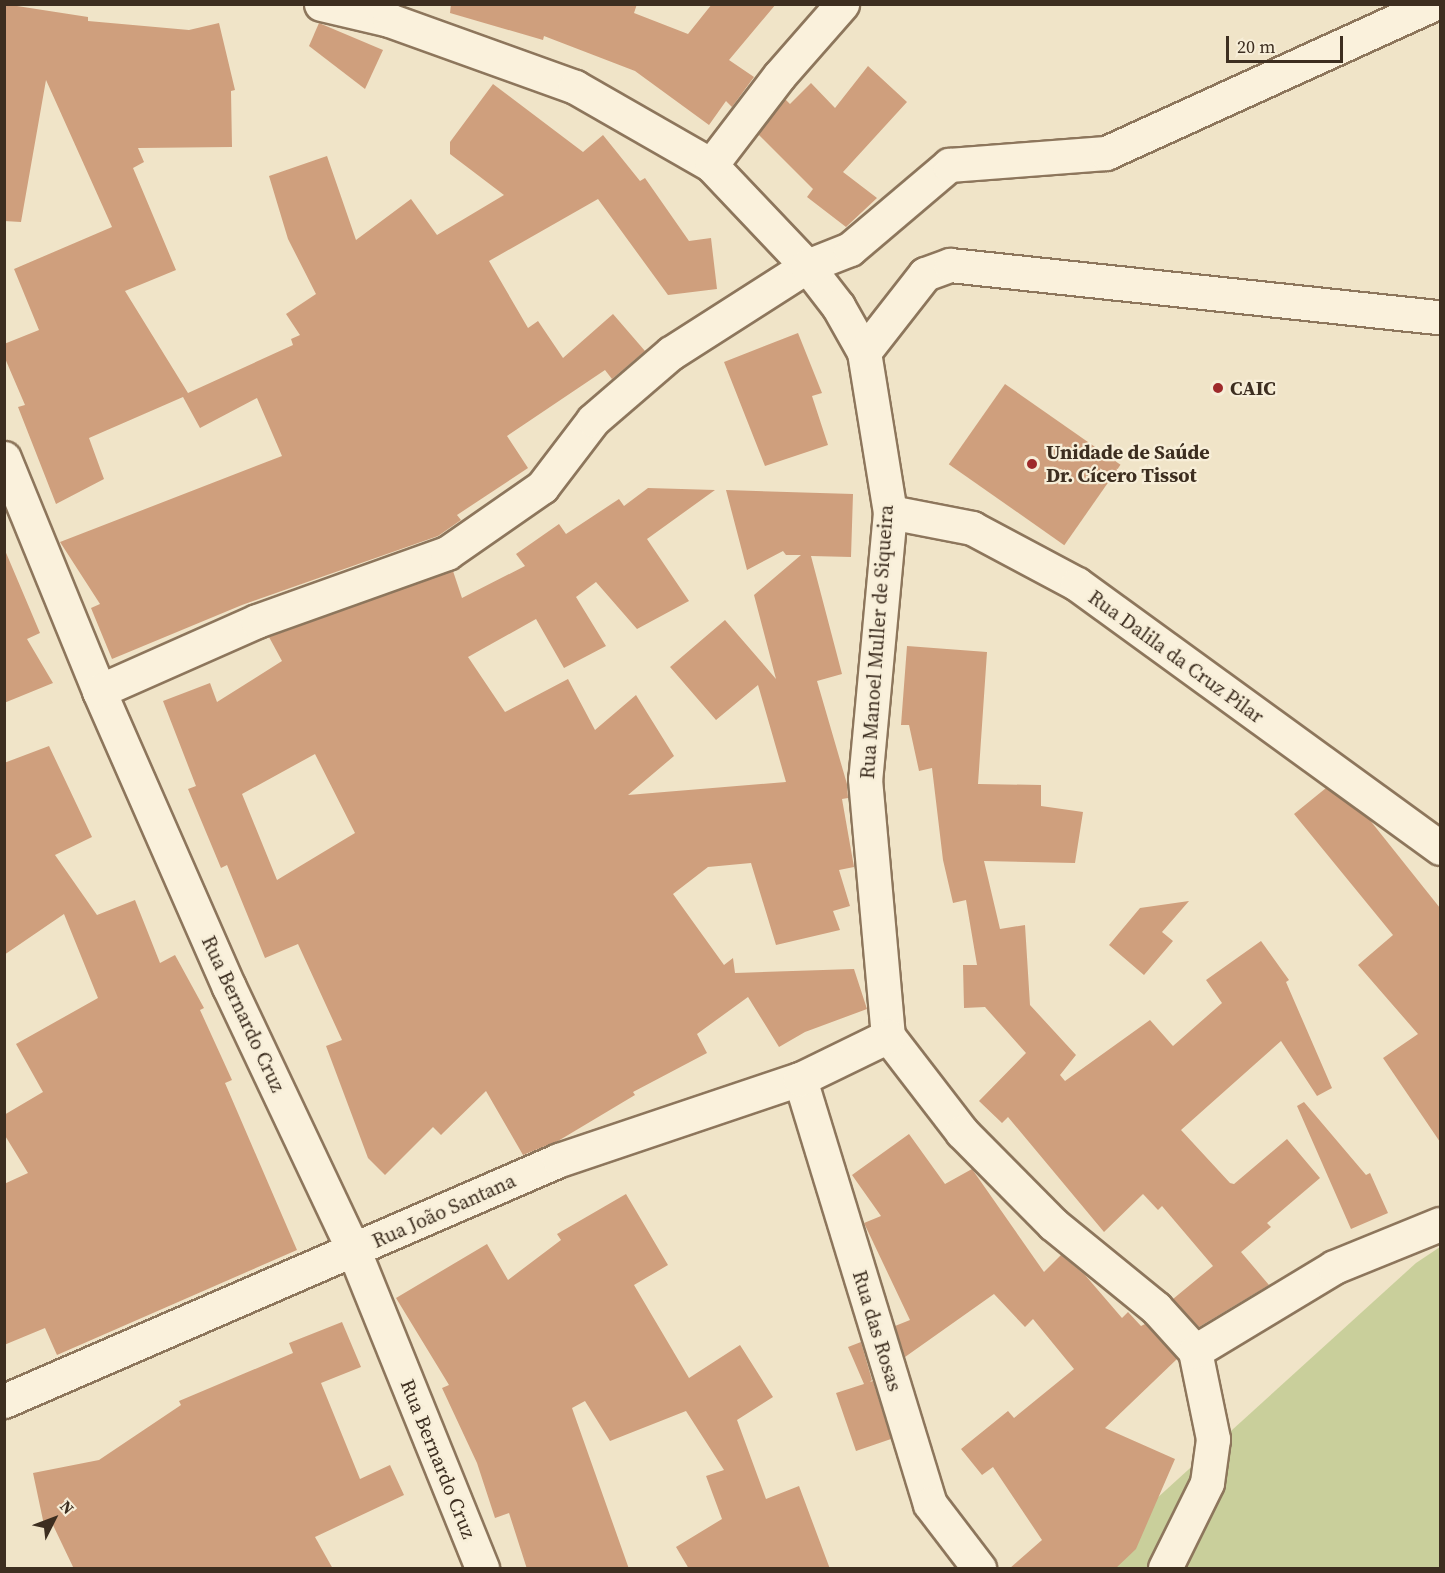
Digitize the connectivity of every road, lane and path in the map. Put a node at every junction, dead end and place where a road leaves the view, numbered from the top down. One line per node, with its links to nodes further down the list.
1 (321, 4): 4 (street, Rua Manoel Muller de Siqueira)
2 (842, 4): 4 (street)
3 (1432, 4): 5 (street)
4 (711, 165): 5 (street, Rua Manoel Muller de Siqueira)
5 (807, 266): 7 (street, Rua Manoel Muller de Siqueira); 10 (street)
6 (1440, 317): 7 (street)
7 (864, 352): 9 (street, Rua Manoel Muller de Siqueira)
8 (4, 458): 10 (street, Rua Bernardo Cruz)
9 (890, 512): 11 (street, Rua Dalila da Cruz Pilar); 12 (street, Rua Manoel Muller de Siqueira)
10 (99, 691): 15 (street, Rua Bernardo Cruz)
11 (1440, 848)
12 (888, 1036): 13 (street, Rua João Santana); 16 (street)
13 (800, 1079): 15 (street, Rua João Santana); 19 (street, Rua das Rosas)
14 (1440, 1224): 16 (street)
15 (354, 1251): 17 (street, Rua João Santana); 18 (street, Rua Bernardo Cruz)
16 (1195, 1351): 20 (street)
17 (4, 1401)
18 (482, 1569)
19 (979, 1569)
20 (1165, 1569)

